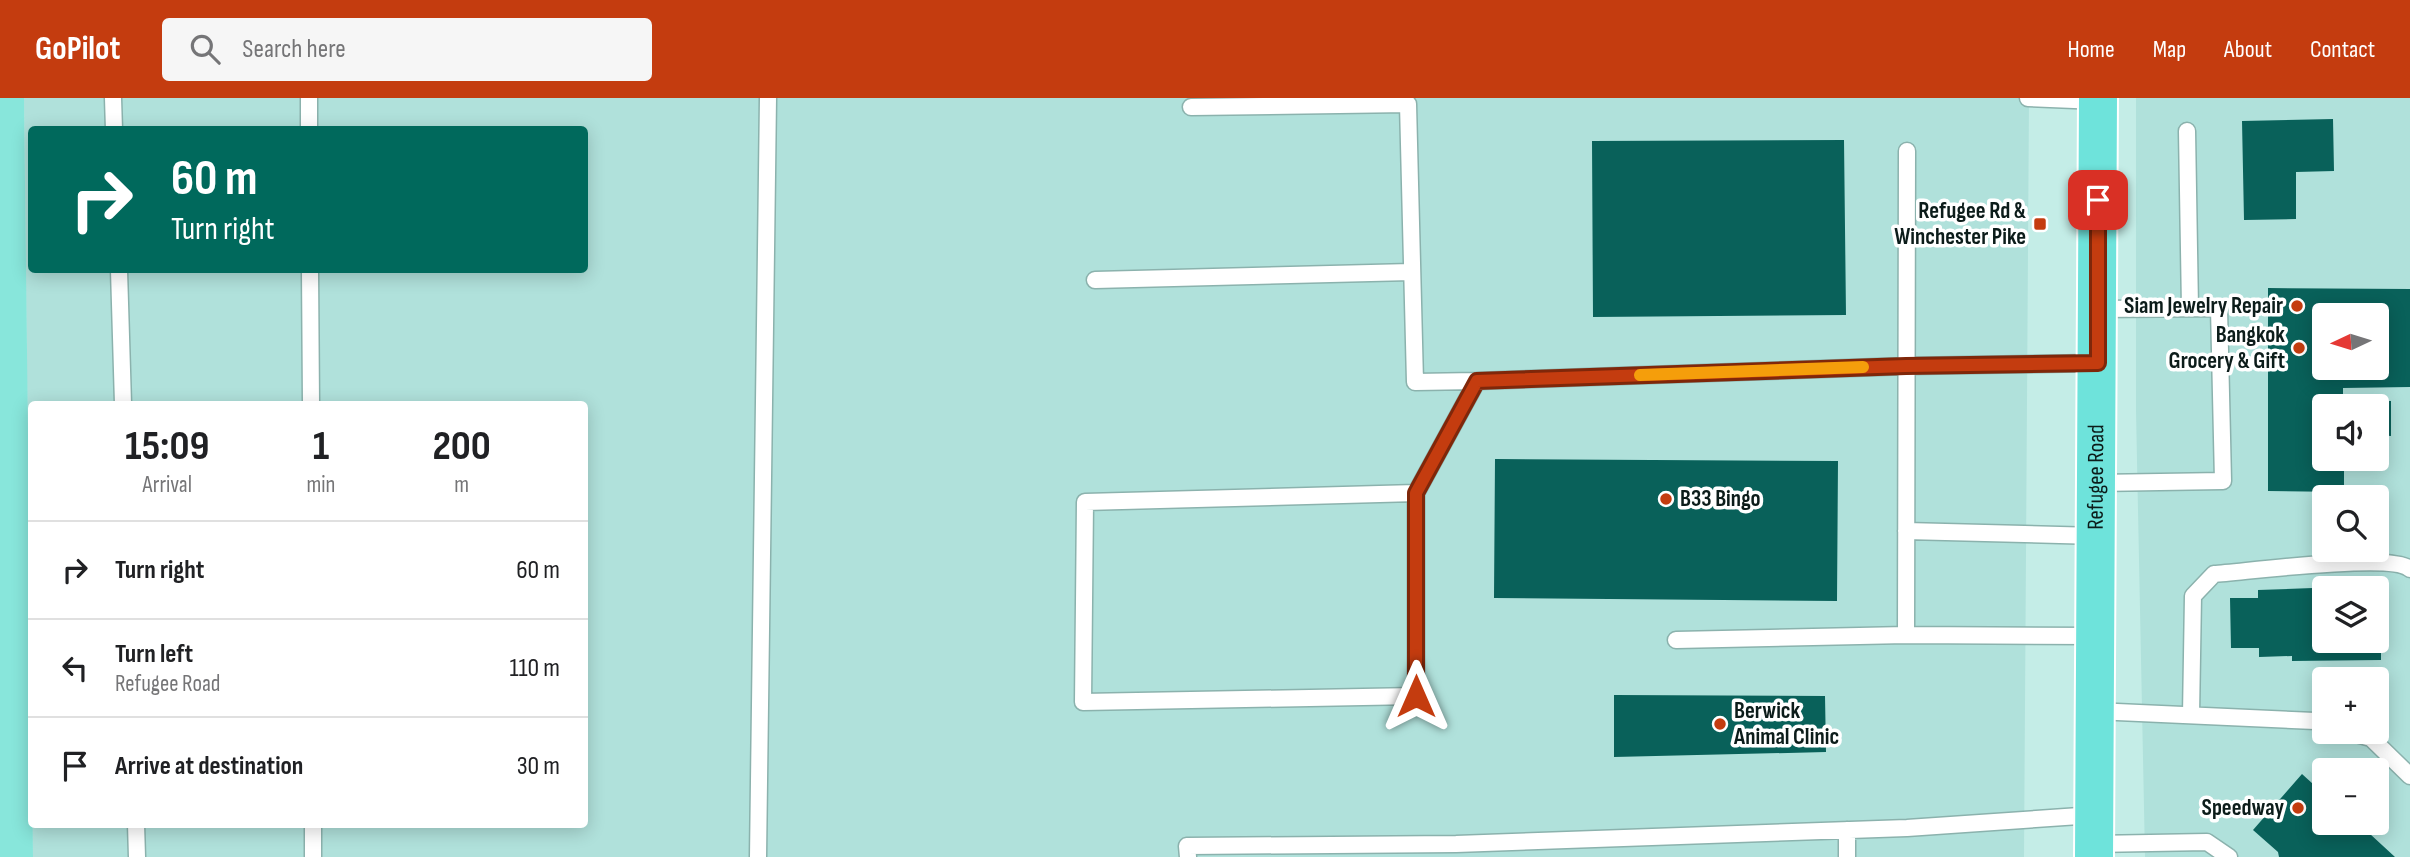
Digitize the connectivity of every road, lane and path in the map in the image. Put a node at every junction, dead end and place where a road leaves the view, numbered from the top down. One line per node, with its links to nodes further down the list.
1 (113, 98): 7 (lane)
2 (309, 98): 8 (lane)
3 (768, 98): 42 (lane)
4 (2028, 98): 5 (lane)
5 (2098, 100): 16 (main road, Refugee Road)
6 (1191, 107): 11 (lane)
7 (114, 126)
8 (309, 126)
9 (2187, 131): 15 (lane)
10 (1907, 151): 18 (lane)
11 (1411, 272): 14 (lane); 19 (lane)
12 (119, 273): 20 (lane)
13 (310, 273): 21 (lane)
14 (1095, 280)
15 (2190, 308): 16 (lane); 22 (lane)
16 (2098, 309): 17 (main road, Refugee Road)
17 (2098, 363): 18 (lane); 22 (main road, Refugee Road)
18 (1906, 366): 19 (lane); 24 (lane)
19 (1477, 381): 23 (lane)
20 (123, 401)
21 (311, 401)
22 (2096, 483): 25 (main road, Refugee Road)
23 (1416, 493): 23 (lane)
24 (1906, 531): 25 (lane); 27 (lane)
25 (2096, 536): 28 (main road, Refugee Road)
26 (2410, 569): 31 (lane)
27 (1906, 635): 28 (lane); 29 (lane)
28 (2095, 636): 30 (main road, Refugee Road)
29 (1676, 640)
30 (2095, 711): 31 (lane); 38 (main road, Refugee Road)
31 (2190, 715): 32 (lane)
32 (2312, 721)
33 (2377, 744): 34 (lane)
34 (2410, 776)
35 (136, 828): 40 (lane)
36 (313, 828): 41 (lane)
37 (1847, 830): 38 (lane); 39 (lane); 44 (lane)
38 (2094, 839): 45 (lane)
39 (1457, 850): 43 (lane)
40 (137, 857)
41 (313, 857)
42 (758, 857)
43 (1188, 857)
44 (1847, 857)
45 (2229, 857)

